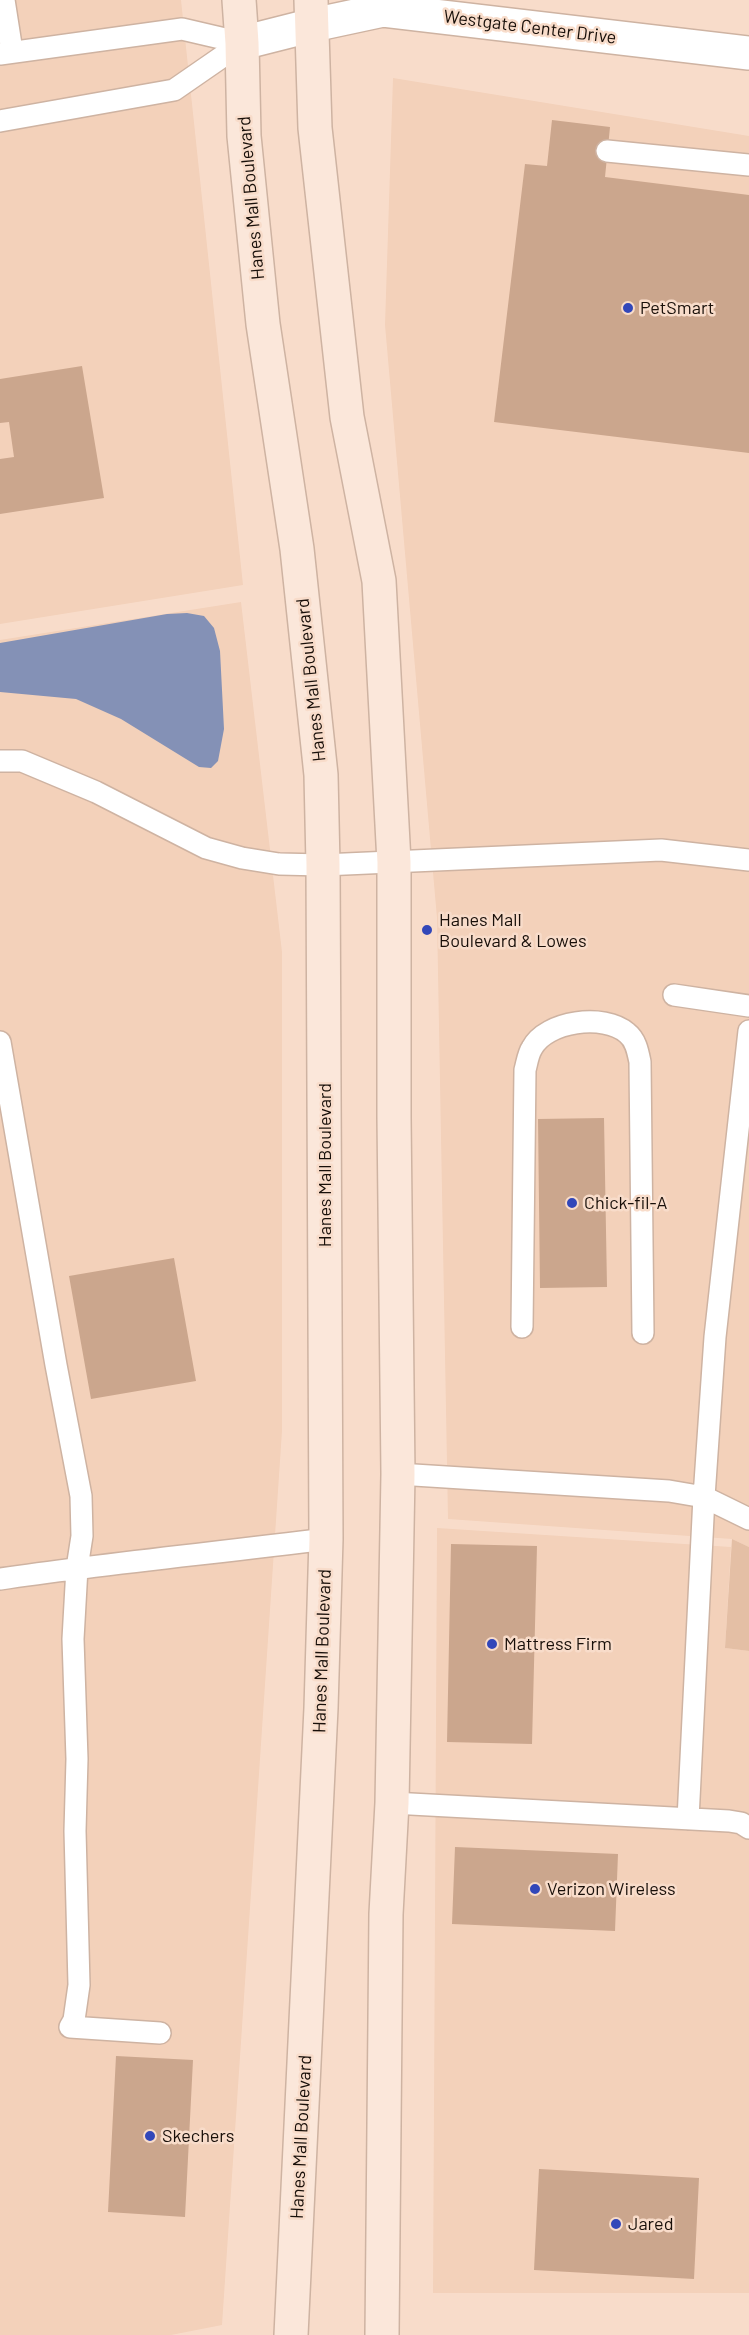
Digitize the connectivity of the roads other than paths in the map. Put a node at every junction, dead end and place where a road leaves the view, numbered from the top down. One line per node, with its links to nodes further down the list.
1 (4, 0): 5 (lane)
2 (239, 0): 4 (main road, Hanes Mall Boulevard)
3 (312, 12): 4 (street, Westgate Center Drive); 6 (street, Westgate Center Drive); 12 (main road)
4 (242, 43): 5 (lane); 7 (lane); 13 (main road, Hanes Mall Boulevard)
5 (6, 52)
6 (749, 53)
7 (0, 121)
8 (607, 151): 9 (lane)
9 (749, 165)
10 (0, 761): 13 (lane)
11 (749, 860): 12 (lane)
12 (394, 862): 13 (lane); 20 (main road)
13 (323, 865): 23 (main road, Hanes Mall Boulevard)
14 (674, 994): 15 (lane)
15 (749, 1006)
16 (749, 1031): 21 (lane)
17 (0, 1042): 24 (lane)
18 (522, 1327): 19 (lane)
19 (643, 1333)
20 (398, 1474): 21 (lane); 26 (main road)
21 (704, 1497): 22 (lane); 27 (lane)
22 (749, 1518)
23 (326, 1539): 24 (lane); 30 (main road, Hanes Mall Boulevard)
24 (77, 1568): 25 (lane); 29 (lane)
25 (0, 1579)
26 (392, 1803): 27 (lane); 31 (main road)
27 (688, 1819): 28 (lane)
28 (749, 1828)
29 (160, 2033)
30 (291, 2335)
31 (382, 2335)

